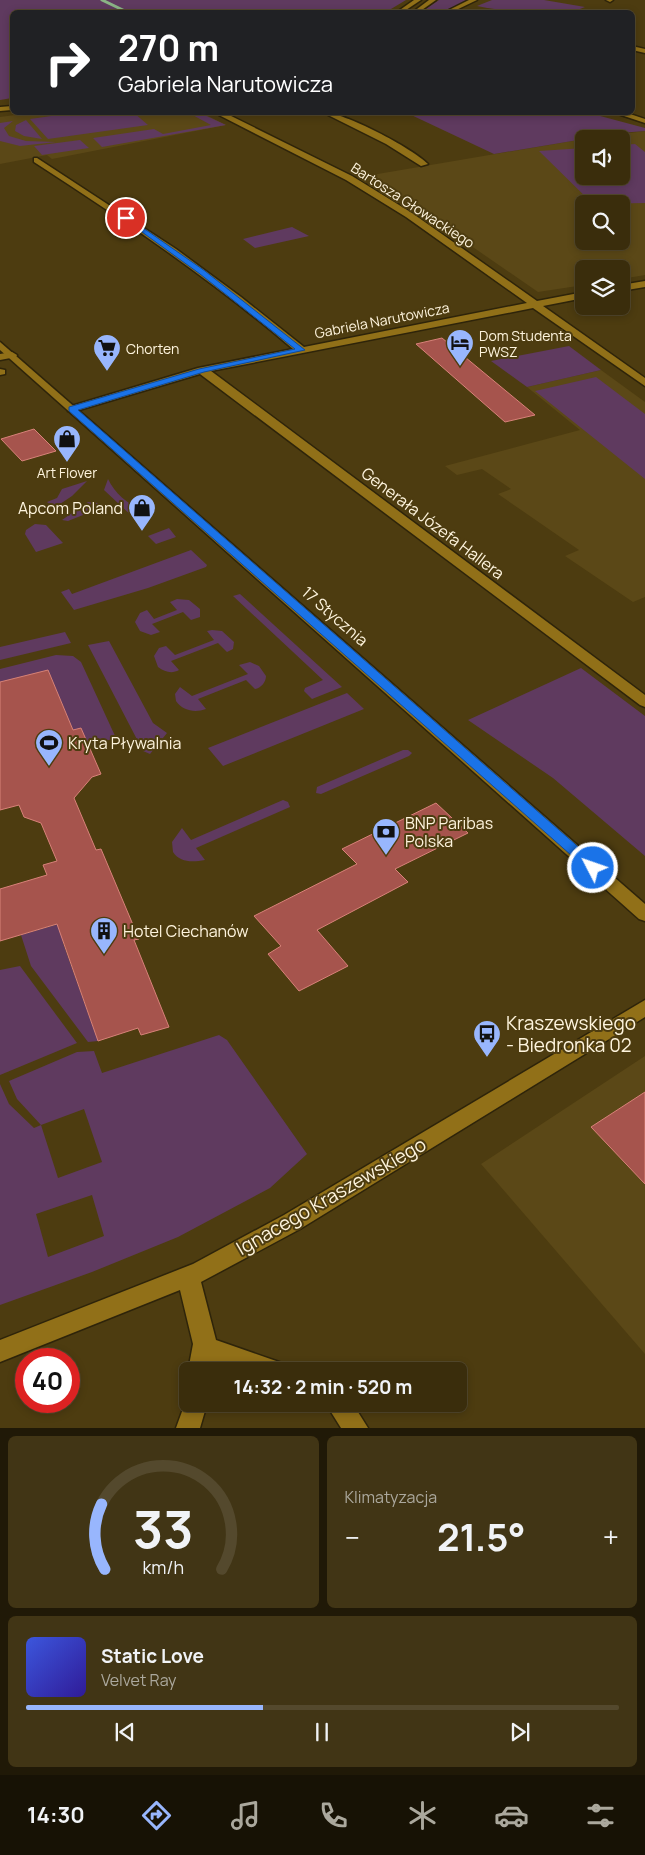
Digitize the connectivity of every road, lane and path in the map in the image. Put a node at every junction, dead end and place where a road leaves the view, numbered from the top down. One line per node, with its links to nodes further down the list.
1 (418, 0): 4 (street)
2 (433, 0): 5 (street)
3 (474, 0): 6 (street)
4 (403, 10)
5 (419, 10)
6 (452, 10)
7 (222, 115): 16 (street, Bartosza Głowackiego)
8 (332, 115): 12 (street)
9 (625, 115): 10 (street)
10 (645, 121)
11 (37, 160): 18 (street)
12 (424, 164)
13 (645, 284): 14 (street)
14 (630, 286)
15 (575, 297): 16 (street, Gabriela Narutowicza)
16 (534, 304): 18 (street, Gabriela Narutowicza); 21 (street, Bartosza Głowackiego)
17 (0, 345): 19 (street, 17 Stycznia)
18 (301, 350): 20 (street, Gabriela Narutowicza)
19 (6, 356): 22 (street, 17 Stycznia)
20 (202, 370): 22 (street, Gabriela Narutowicza); 23 (street, Generała Józefa Hallera)
21 (645, 383)
22 (72, 409): 24 (street, 17 Stycznia)
23 (645, 702)
24 (645, 914)
25 (645, 1008): 26 (street, Ignacego Kraszewskiego)
26 (188, 1276): 27 (street); 28 (street, Ignacego Kraszewskiego)
27 (204, 1348): 29 (street); 30 (street)
28 (0, 1351)
29 (202, 1362)
30 (247, 1362)
31 (193, 1412): 33 (street)
32 (344, 1412): 34 (street)
33 (188, 1428)
34 (356, 1428)

